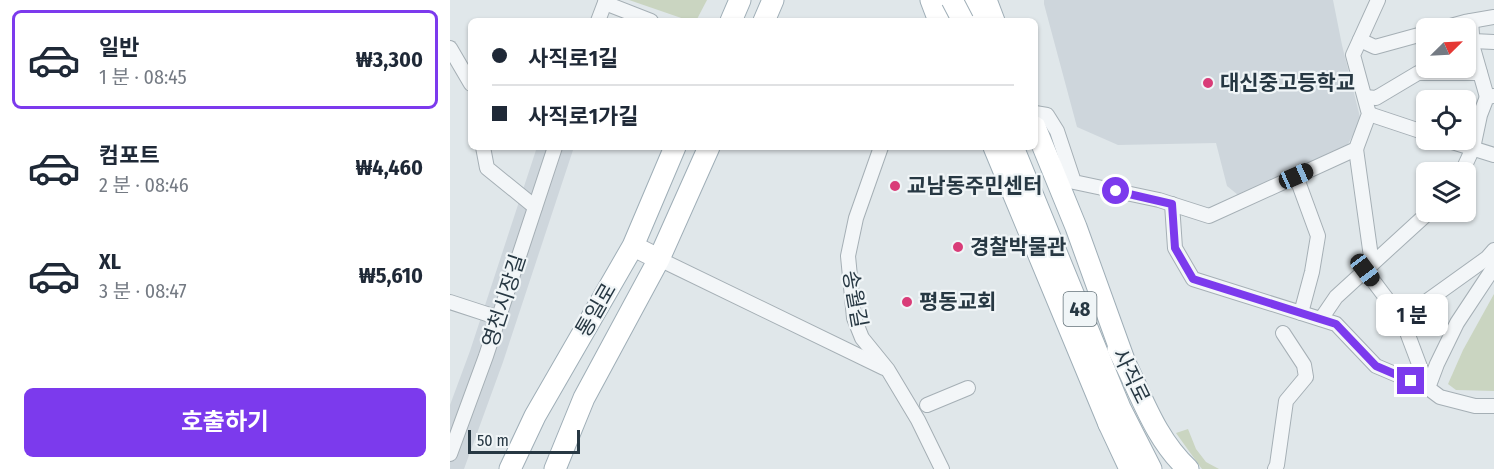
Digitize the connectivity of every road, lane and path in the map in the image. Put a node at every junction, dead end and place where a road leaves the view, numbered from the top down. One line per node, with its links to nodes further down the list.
1 (740, 0): 11 (main road)
2 (773, 0): 12 (main road)
3 (931, 0): 13 (street); 14 (main road)
4 (954, 0): 15 (street); 16 (main road, bridge)
5 (968, 0): 17 (main road)
6 (1378, 0): 20 (street)
7 (606, 2): 9 (street); 10 (street)
8 (1494, 17): 18 (street)
9 (599, 18)
10 (644, 18)
11 (731, 18)
12 (765, 18)
13 (927, 18)
14 (938, 18)
15 (941, 18)
16 (962, 18)
17 (976, 18)
18 (1476, 20)
19 (1416, 36): 20 (street)
20 (1360, 40): 27 (street)
21 (1476, 41): 22 (street)
22 (1494, 42)
23 (450, 48): 26 (street)
24 (1476, 59): 25 (street)
25 (1480, 73): 27 (street); 28 (street)
26 (468, 77)
27 (1365, 97): 30 (street)
28 (1491, 97): 33 (street)
29 (1038, 114): 46 (street)
30 (1370, 114): 31 (street); 34 (street)
31 (1416, 130)
32 (1038, 134): 62 (main road)
33 (1476, 134)
34 (1356, 149): 45 (street); 52 (street)
35 (1476, 149): 44 (street)
36 (484, 150): 47 (street)
37 (554, 150): 47 (street, 영천시장길)
38 (674, 150): 49 (main road, 통일로)
39 (708, 150): 51 (main road, 통일로)
40 (880, 150): 63 (street, 송월길)
41 (995, 150): 68 (main road)
42 (1014, 150): 55 (main road, 사직로 / 48)
43 (1030, 150): 54 (main road, 사직로 / 48)
44 (1494, 155)
45 (1296, 176): 46 (street); 57 (street)
46 (1172, 204): 57 (street)
47 (535, 207): 58 (street, 영천시장길)
48 (1419, 222): 52 (street)
49 (633, 246): 51 (main road); 71 (main road, 통일로)
50 (1494, 250): 60 (street)
51 (659, 259): 63 (street); 72 (main road, 통일로)
52 (1369, 267): 59 (street); 60 (street)
53 (1494, 267): 65 (street)
54 (1080, 278): 62 (main road, 사직로 / 48); 76 (main road, 사직로 / 48)
55 (1076, 299): 68 (main road, 사직로); 75 (main road, 사직로 / 48)
56 (450, 302): 58 (street)
57 (1301, 313): 59 (street)
58 (499, 318): 69 (street, 영천시장길)
59 (1321, 319): 65 (street)
60 (1402, 319): 65 (street)
61 (1283, 333): 78 (street)
62 (1124, 360): 77 (main road, 사직로 / 48)
63 (888, 370): 73 (street, 송월길)
64 (968, 388): 66 (street)
65 (1428, 388): 67 (street)
66 (927, 405)
67 (1494, 406)
68 (1109, 424): 74 (main road, 사직로)
69 (454, 432): 70 (street, 영천시장길)
70 (450, 454)
71 (510, 469)
72 (555, 469)
73 (942, 469)
74 (1130, 469)
75 (1151, 469)
76 (1164, 469)
77 (1188, 469)
78 (1275, 469)

